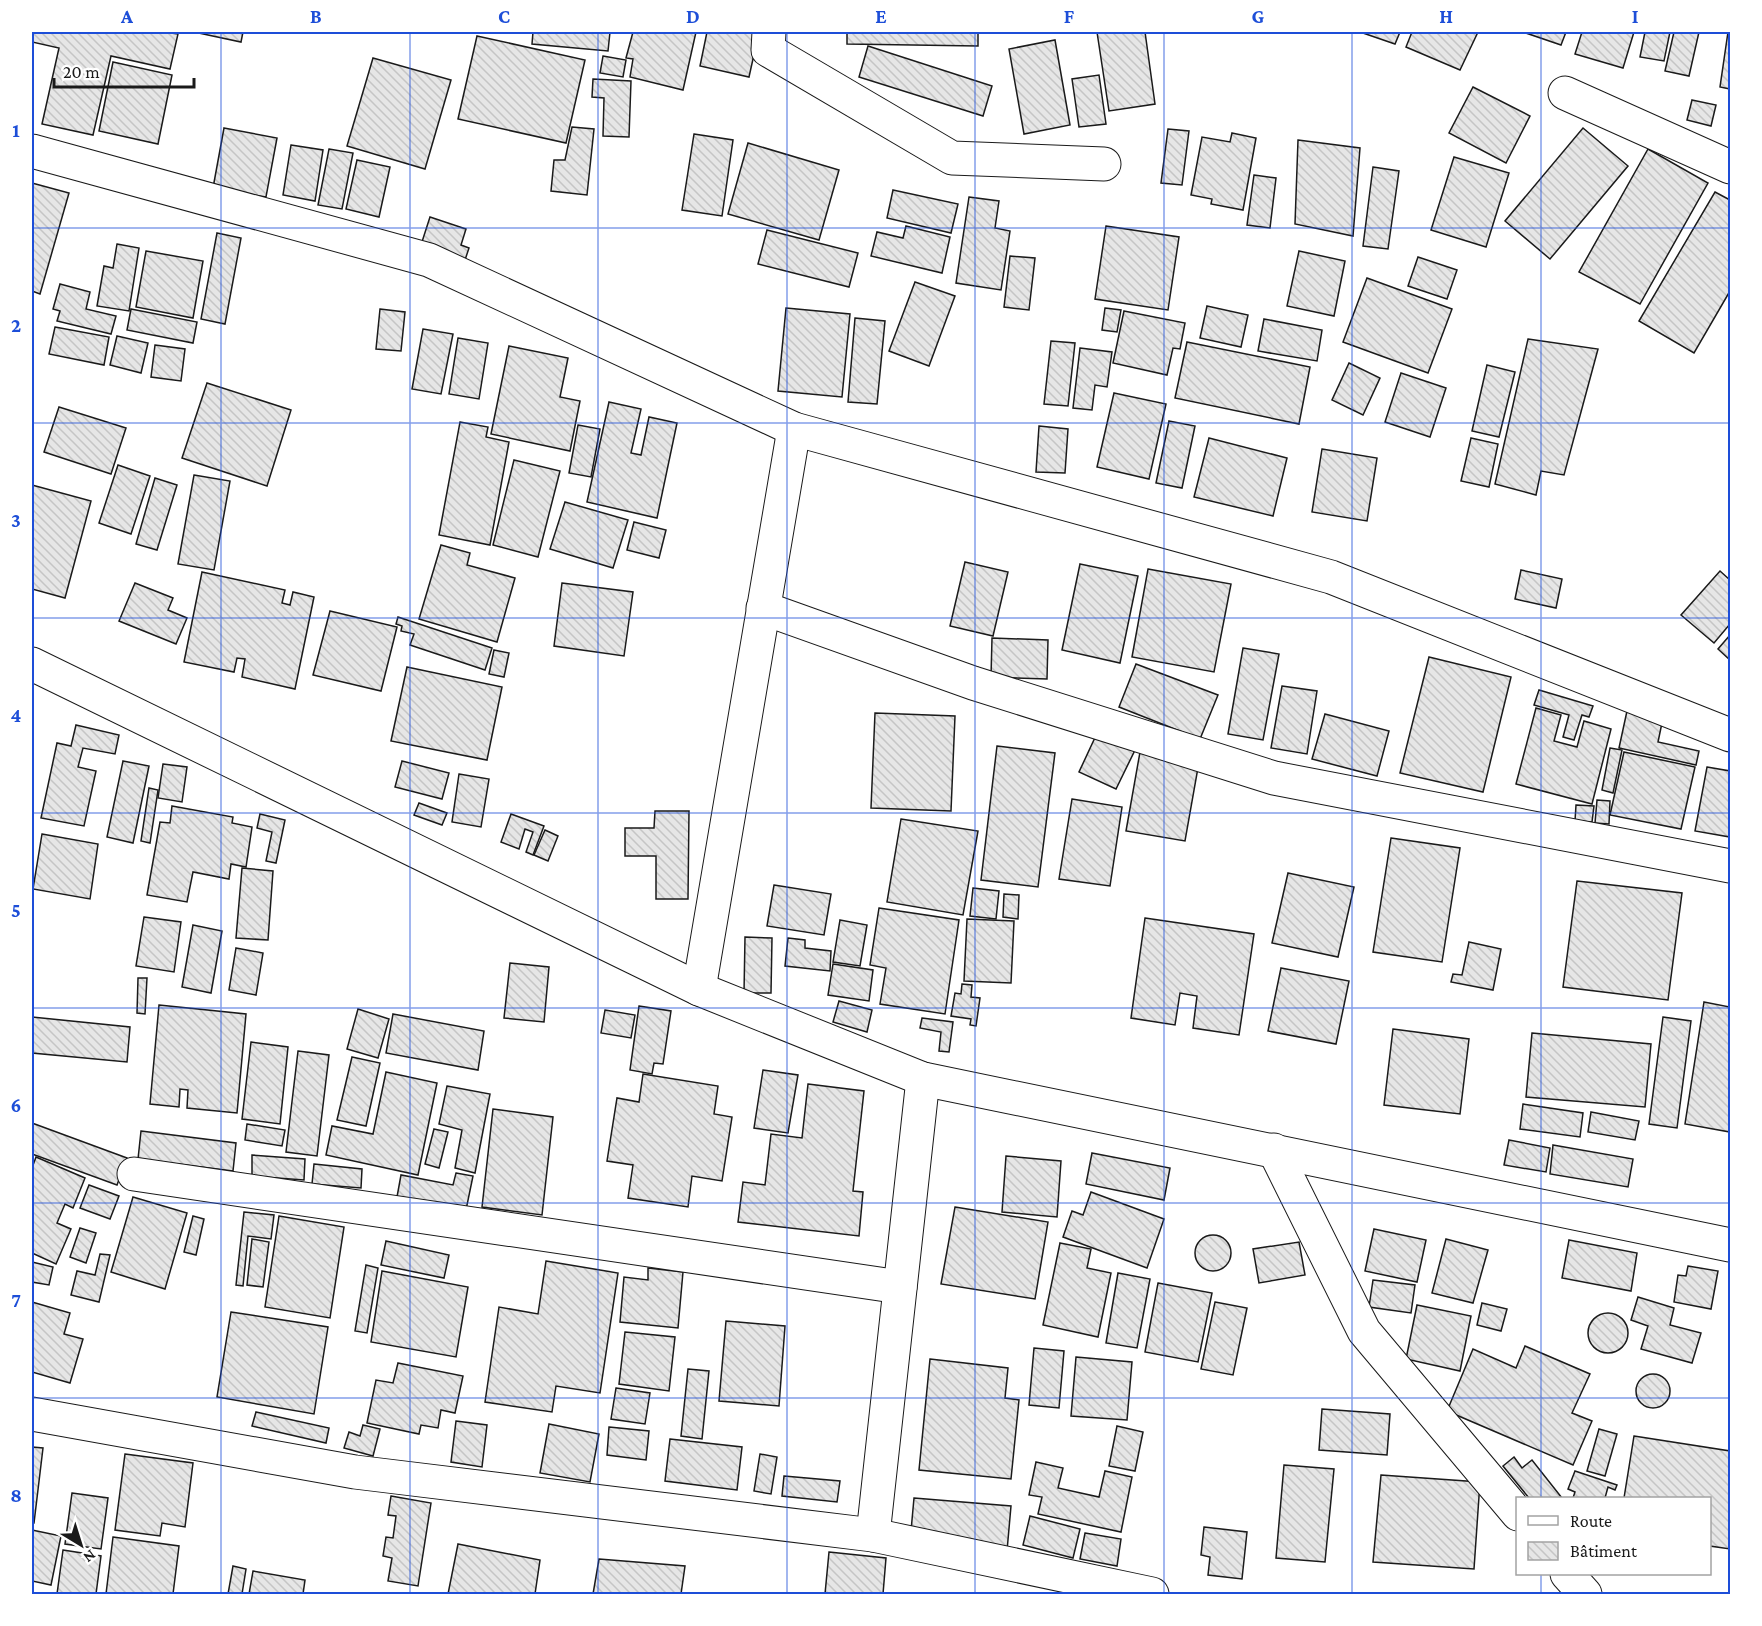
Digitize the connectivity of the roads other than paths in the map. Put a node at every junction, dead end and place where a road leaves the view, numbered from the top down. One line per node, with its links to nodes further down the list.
1 (769, 32): 4 (street)
2 (1565, 93): 5 (street)
3 (32, 151): 6 (street)
4 (1104, 164)
5 (1731, 167)
6 (794, 429): 7 (street); 9 (street)
7 (764, 608): 10 (street); 11 (street)
8 (32, 664): 11 (street)
9 (1731, 735)
10 (1731, 866)
11 (699, 988): 12 (street)
12 (923, 1079): 13 (street); 16 (street)
13 (1274, 1150): 15 (street); 18 (street)
14 (135, 1174): 16 (street)
15 (1731, 1245)
16 (900, 1287): 19 (street)
17 (32, 1414): 19 (street)
18 (1516, 1512)
19 (873, 1535): 21 (street)
20 (1569, 1575): 22 (street)
21 (1152, 1594)
22 (1585, 1594)

